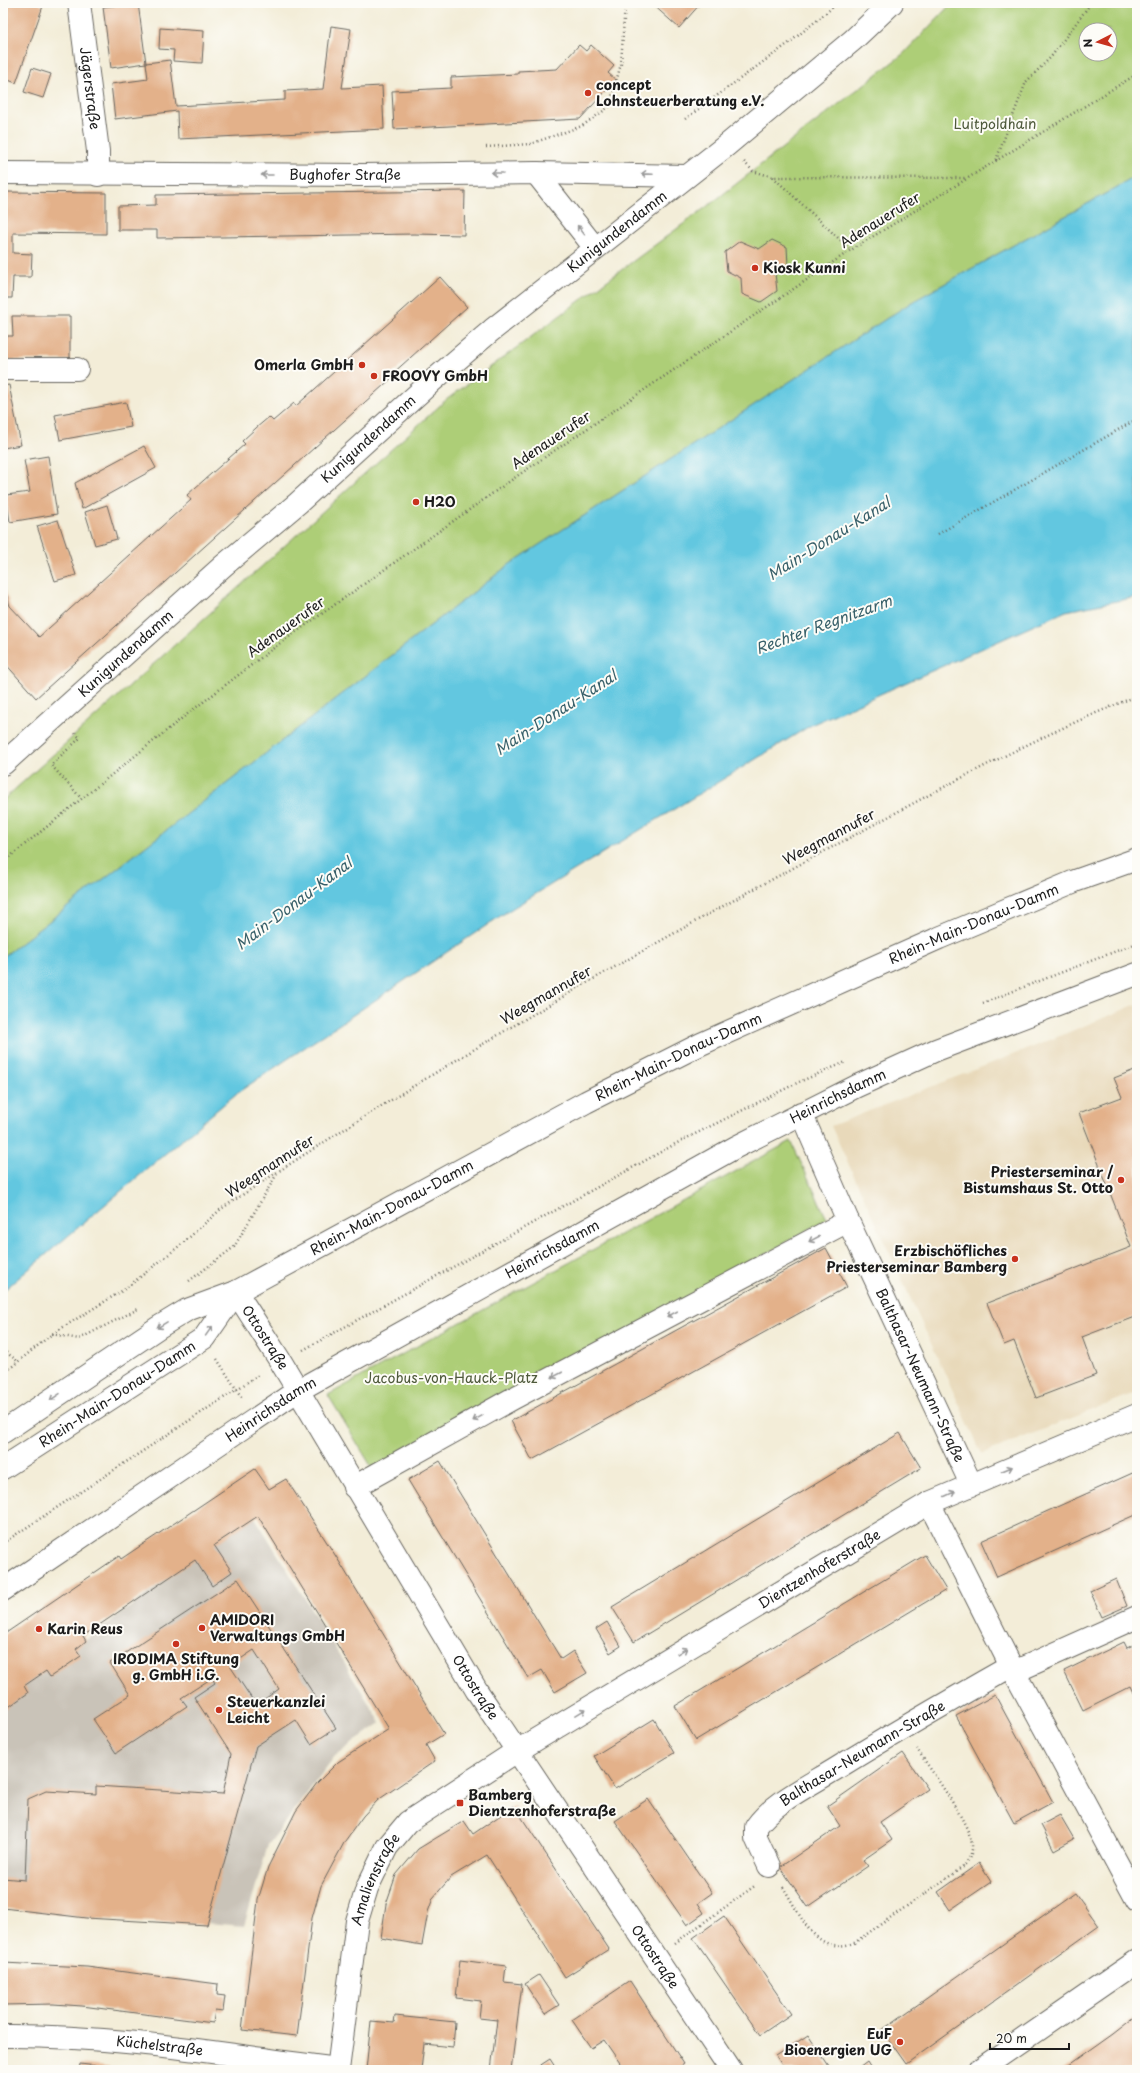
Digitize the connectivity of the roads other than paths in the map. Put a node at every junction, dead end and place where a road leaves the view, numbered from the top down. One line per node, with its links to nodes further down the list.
1 (78, 3): 5 (street, Jägerstraße)
2 (892, 3): 6 (street, Kunigundendamm)
3 (3, 173): 5 (street, Bughofer Straße)
4 (536, 173): 5 (street, Bughofer Straße, one-way to 5); 6 (street, Bughofer Straße, one-way to 4); 7 (street, one-way to 4)
5 (98, 175)
6 (686, 176): 7 (street, Kunigundendamm)
7 (595, 248): 10 (street, Kunigundendamm)
8 (3, 369): 9 (street)
9 (77, 369)
10 (3, 764)
11 (1137, 859): 15 (street, Rhein-Main-Donau-Damm)
12 (1137, 974): 13 (street, Heinrichsdamm)
13 (801, 1113): 14 (street, Balthasar-Neumann-Straße); 16 (street, Heinrichsdamm)
14 (848, 1221): 20 (street, Balthasar-Neumann-Straße); 21 (street, one-way to 21)
15 (236, 1292): 16 (street, Ottostraße); 18 (street, Rhein-Main-Donau-Damm, one-way to 18); 19 (street, Rhein-Main-Donau-Damm, one-way to 15)
16 (298, 1391): 21 (street, Ottostraße); 23 (street, Heinrichsdamm)
17 (1137, 1415): 20 (street, Dientzenhoferstraße, one-way to 17)
18 (3, 1432)
19 (3, 1468)
20 (971, 1484): 22 (street, Dientzenhoferstraße, one-way to 20)
21 (354, 1487): 26 (street, Ottostraße)
22 (929, 1503): 25 (street); 26 (street, Dientzenhoferstraße, one-way to 22)
23 (3, 1590)
24 (1137, 1616): 25 (street, Balthasar-Neumann-Straße)
25 (1013, 1669): 27 (street, Balthasar-Neumann-Straße); 28 (street)
26 (516, 1751): 31 (street, Amalienstraße); 32 (street, Ottostraße)
27 (769, 1866)
28 (1137, 1900)
29 (1137, 1961): 33 (street)
30 (3, 2036): 31 (street, Küchelstraße)
31 (338, 2070)
32 (731, 2070)
33 (979, 2070)

